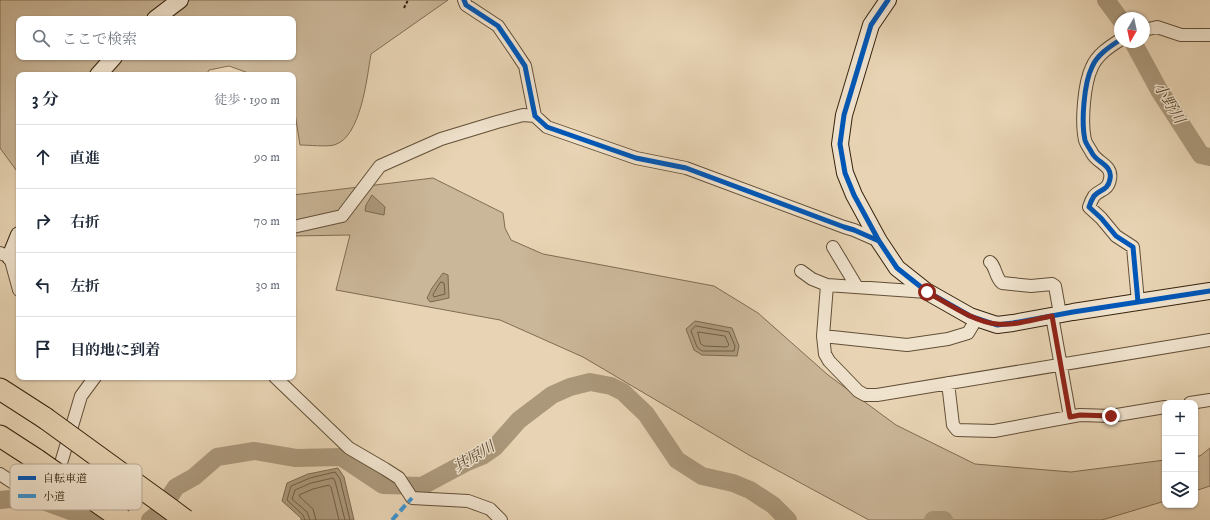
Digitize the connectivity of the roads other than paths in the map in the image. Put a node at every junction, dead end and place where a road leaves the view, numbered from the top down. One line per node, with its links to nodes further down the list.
1 (180, 0): 4 (street)
2 (464, 0): 10 (street)
3 (888, 0): 13 (street)
4 (159, 16)
5 (1150, 29): 6 (street)
6 (1210, 36)
7 (1114, 44): 23 (street)
8 (111, 60): 9 (street)
9 (101, 72)
10 (535, 116): 11 (street); 13 (street)
11 (296, 226)
12 (16, 239): 15 (street)
13 (879, 241): 22 (street)
14 (832, 247): 20 (street)
15 (5, 255): 18 (street)
16 (990, 262): 24 (street)
17 (801, 272): 19 (street)
18 (16, 282)
19 (827, 285): 20 (street); 26 (street)
20 (857, 287): 22 (street)
21 (1210, 291): 23 (street)
22 (927, 292): 25 (street)
23 (1138, 302): 24 (street)
24 (1056, 315): 25 (street); 28 (street)
25 (977, 318): 26 (street)
26 (823, 336): 31 (street)
27 (1210, 340): 28 (street)
28 (1062, 364): 31 (street); 36 (street)
29 (93, 380): 39 (street)
30 (278, 380): 47 (street)
31 (948, 383): 36 (street)
32 (0, 389): 40 (highway, bridge)
33 (1210, 400): 34 (street)
34 (1198, 402)
35 (1162, 408): 36 (street)
36 (1070, 417)
37 (0, 436): 38 (highway, bridge)
38 (43, 464)
39 (61, 464)
40 (108, 464)
41 (0, 474): 42 (street)
42 (10, 481)
43 (142, 488): 46 (highway, bridge)
44 (108, 510): 45 (highway, bridge)
45 (122, 520)
46 (185, 520)
47 (501, 520)

